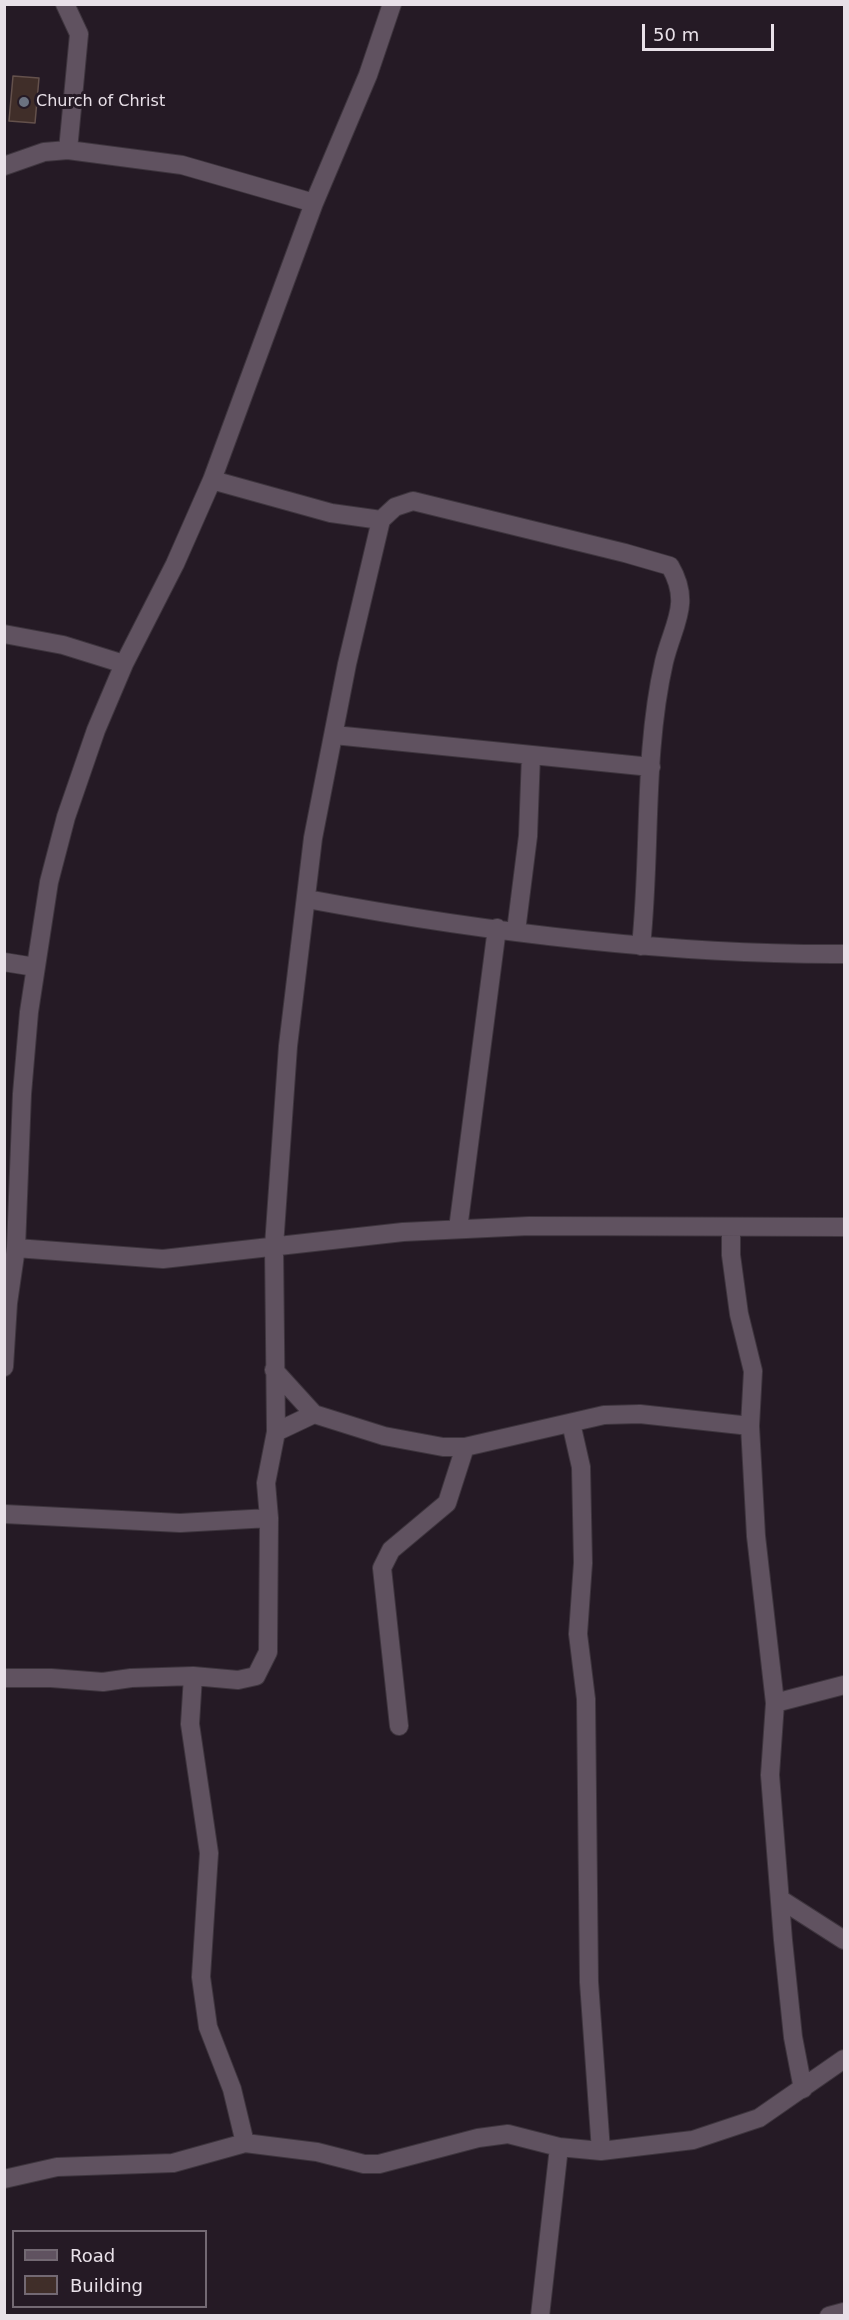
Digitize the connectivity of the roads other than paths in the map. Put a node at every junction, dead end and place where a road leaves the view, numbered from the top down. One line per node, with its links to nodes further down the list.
1 (65, 4): 3 (street)
2 (392, 4): 5 (street)
3 (68, 150): 4 (street); 5 (street)
4 (4, 166)
5 (314, 203): 6 (street)
6 (212, 480): 7 (street); 9 (street)
7 (381, 520): 10 (street); 12 (street)
8 (4, 634): 9 (street)
9 (124, 664): 19 (street)
10 (334, 735): 11 (street); 13 (street)
11 (531, 755): 12 (street); 15 (street)
12 (651, 767): 16 (street)
13 (306, 898): 14 (street); 23 (street)
14 (497, 928): 15 (street); 22 (street)
15 (516, 931): 16 (street)
16 (641, 946): 17 (street)
17 (844, 954)
18 (4, 963): 19 (street)
19 (35, 966): 24 (street)
20 (844, 1227): 21 (street)
21 (731, 1228): 22 (street); 30 (street)
22 (458, 1229): 23 (street)
23 (274, 1246): 24 (street); 27 (street)
24 (16, 1248): 25 (street)
25 (6, 1302): 26 (street)
26 (4, 1367)
27 (274, 1370): 28 (street); 31 (street)
28 (314, 1414): 31 (street); 32 (street)
29 (571, 1423): 30 (street); 32 (street); 46 (street)
30 (750, 1426): 38 (street)
31 (276, 1432): 34 (street)
32 (465, 1447): 39 (street)
33 (4, 1514): 34 (street)
34 (269, 1518): 35 (street)
35 (193, 1676): 36 (street); 44 (street)
36 (4, 1678)
37 (844, 1686): 38 (street)
38 (775, 1703): 40 (street)
39 (399, 1726)
40 (780, 1899): 41 (street); 43 (street)
41 (844, 1940)
42 (844, 2059): 43 (street)
43 (803, 2089): 46 (street)
44 (245, 2143): 45 (street); 47 (street)
45 (559, 2147): 46 (street); 49 (street)
46 (601, 2151)
47 (4, 2179)
48 (844, 2312): 50 (street)
49 (540, 2316)
50 (829, 2316)

